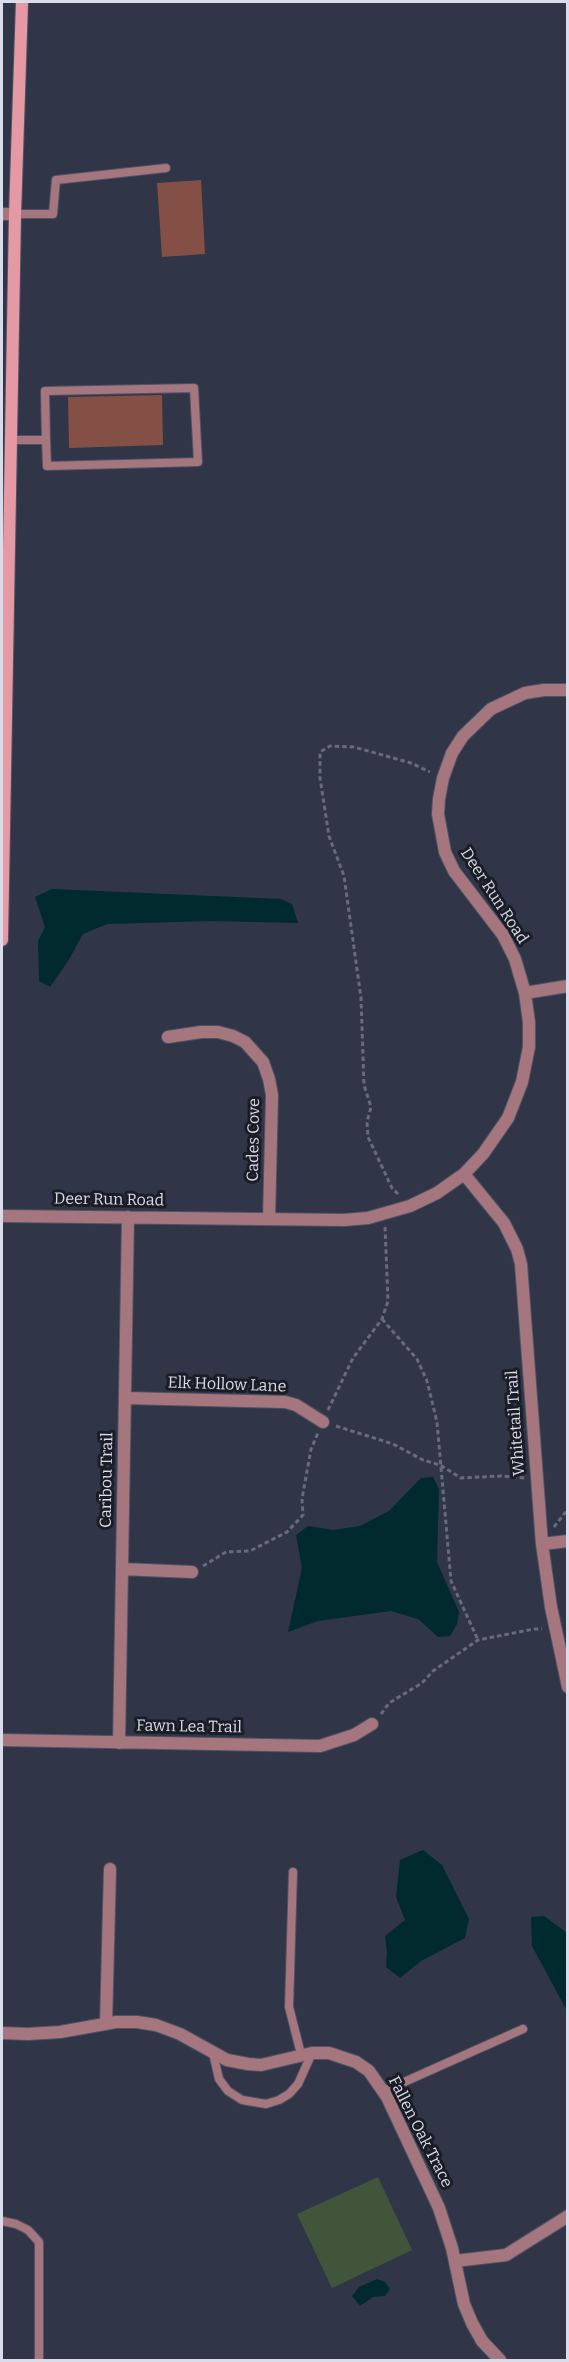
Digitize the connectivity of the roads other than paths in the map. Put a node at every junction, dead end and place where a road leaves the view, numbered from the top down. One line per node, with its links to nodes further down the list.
1 (22, 2): 4 (street)
2 (166, 168): 4 (lane)
3 (2, 214): 4 (street)
4 (15, 214): 5 (street)
5 (12, 440): 6 (lane); 8 (street)
6 (46, 440): 6 (lane)
7 (567, 690): 12 (street, Deer Run Road)
8 (3, 816): 9 (street)
9 (3, 839): 10 (street)
10 (2, 940)
11 (567, 986): 12 (street)
12 (525, 993): 14 (street, Deer Run Road)
13 (168, 1037): 17 (street, Cades Cove)
14 (464, 1174): 17 (street, Deer Run Road); 21 (street, Whitetail Trail)
15 (2, 1216): 16 (street, Deer Run Road)
16 (128, 1217): 17 (street, Deer Run Road); 18 (street, Caribou Trail)
17 (269, 1219)
18 (125, 1398): 19 (street, Elk Hollow Lane); 22 (street, Caribou Trail)
19 (323, 1422)
20 (567, 1541): 21 (street)
21 (542, 1544): 24 (street, Whitetail Trail)
22 (122, 1569): 23 (street); 27 (street, Caribou Trail)
23 (192, 1572)
24 (567, 1687)
25 (372, 1724): 27 (street, Fawn Lea Trail)
26 (2, 1740): 27 (street, Fawn Lea Trail)
27 (119, 1743)
28 (110, 1869): 30 (street)
29 (293, 1872): 34 (lane)
30 (106, 2024): 32 (street, Fallen Oak Trace); 33 (street, Fallen Oak Trace)
31 (523, 2029): 35 (lane)
32 (2, 2033)
33 (213, 2053): 34 (street, Fallen Oak Trace); 34 (lane)
34 (306, 2054): 35 (street, Fallen Oak Trace)
35 (384, 2091): 38 (street, Fallen Oak Trace)
36 (567, 2216): 38 (street)
37 (2, 2221): 39 (lane)
38 (455, 2261): 40 (street, Fallen Oak Trace)
39 (39, 2361)
40 (500, 2361)

